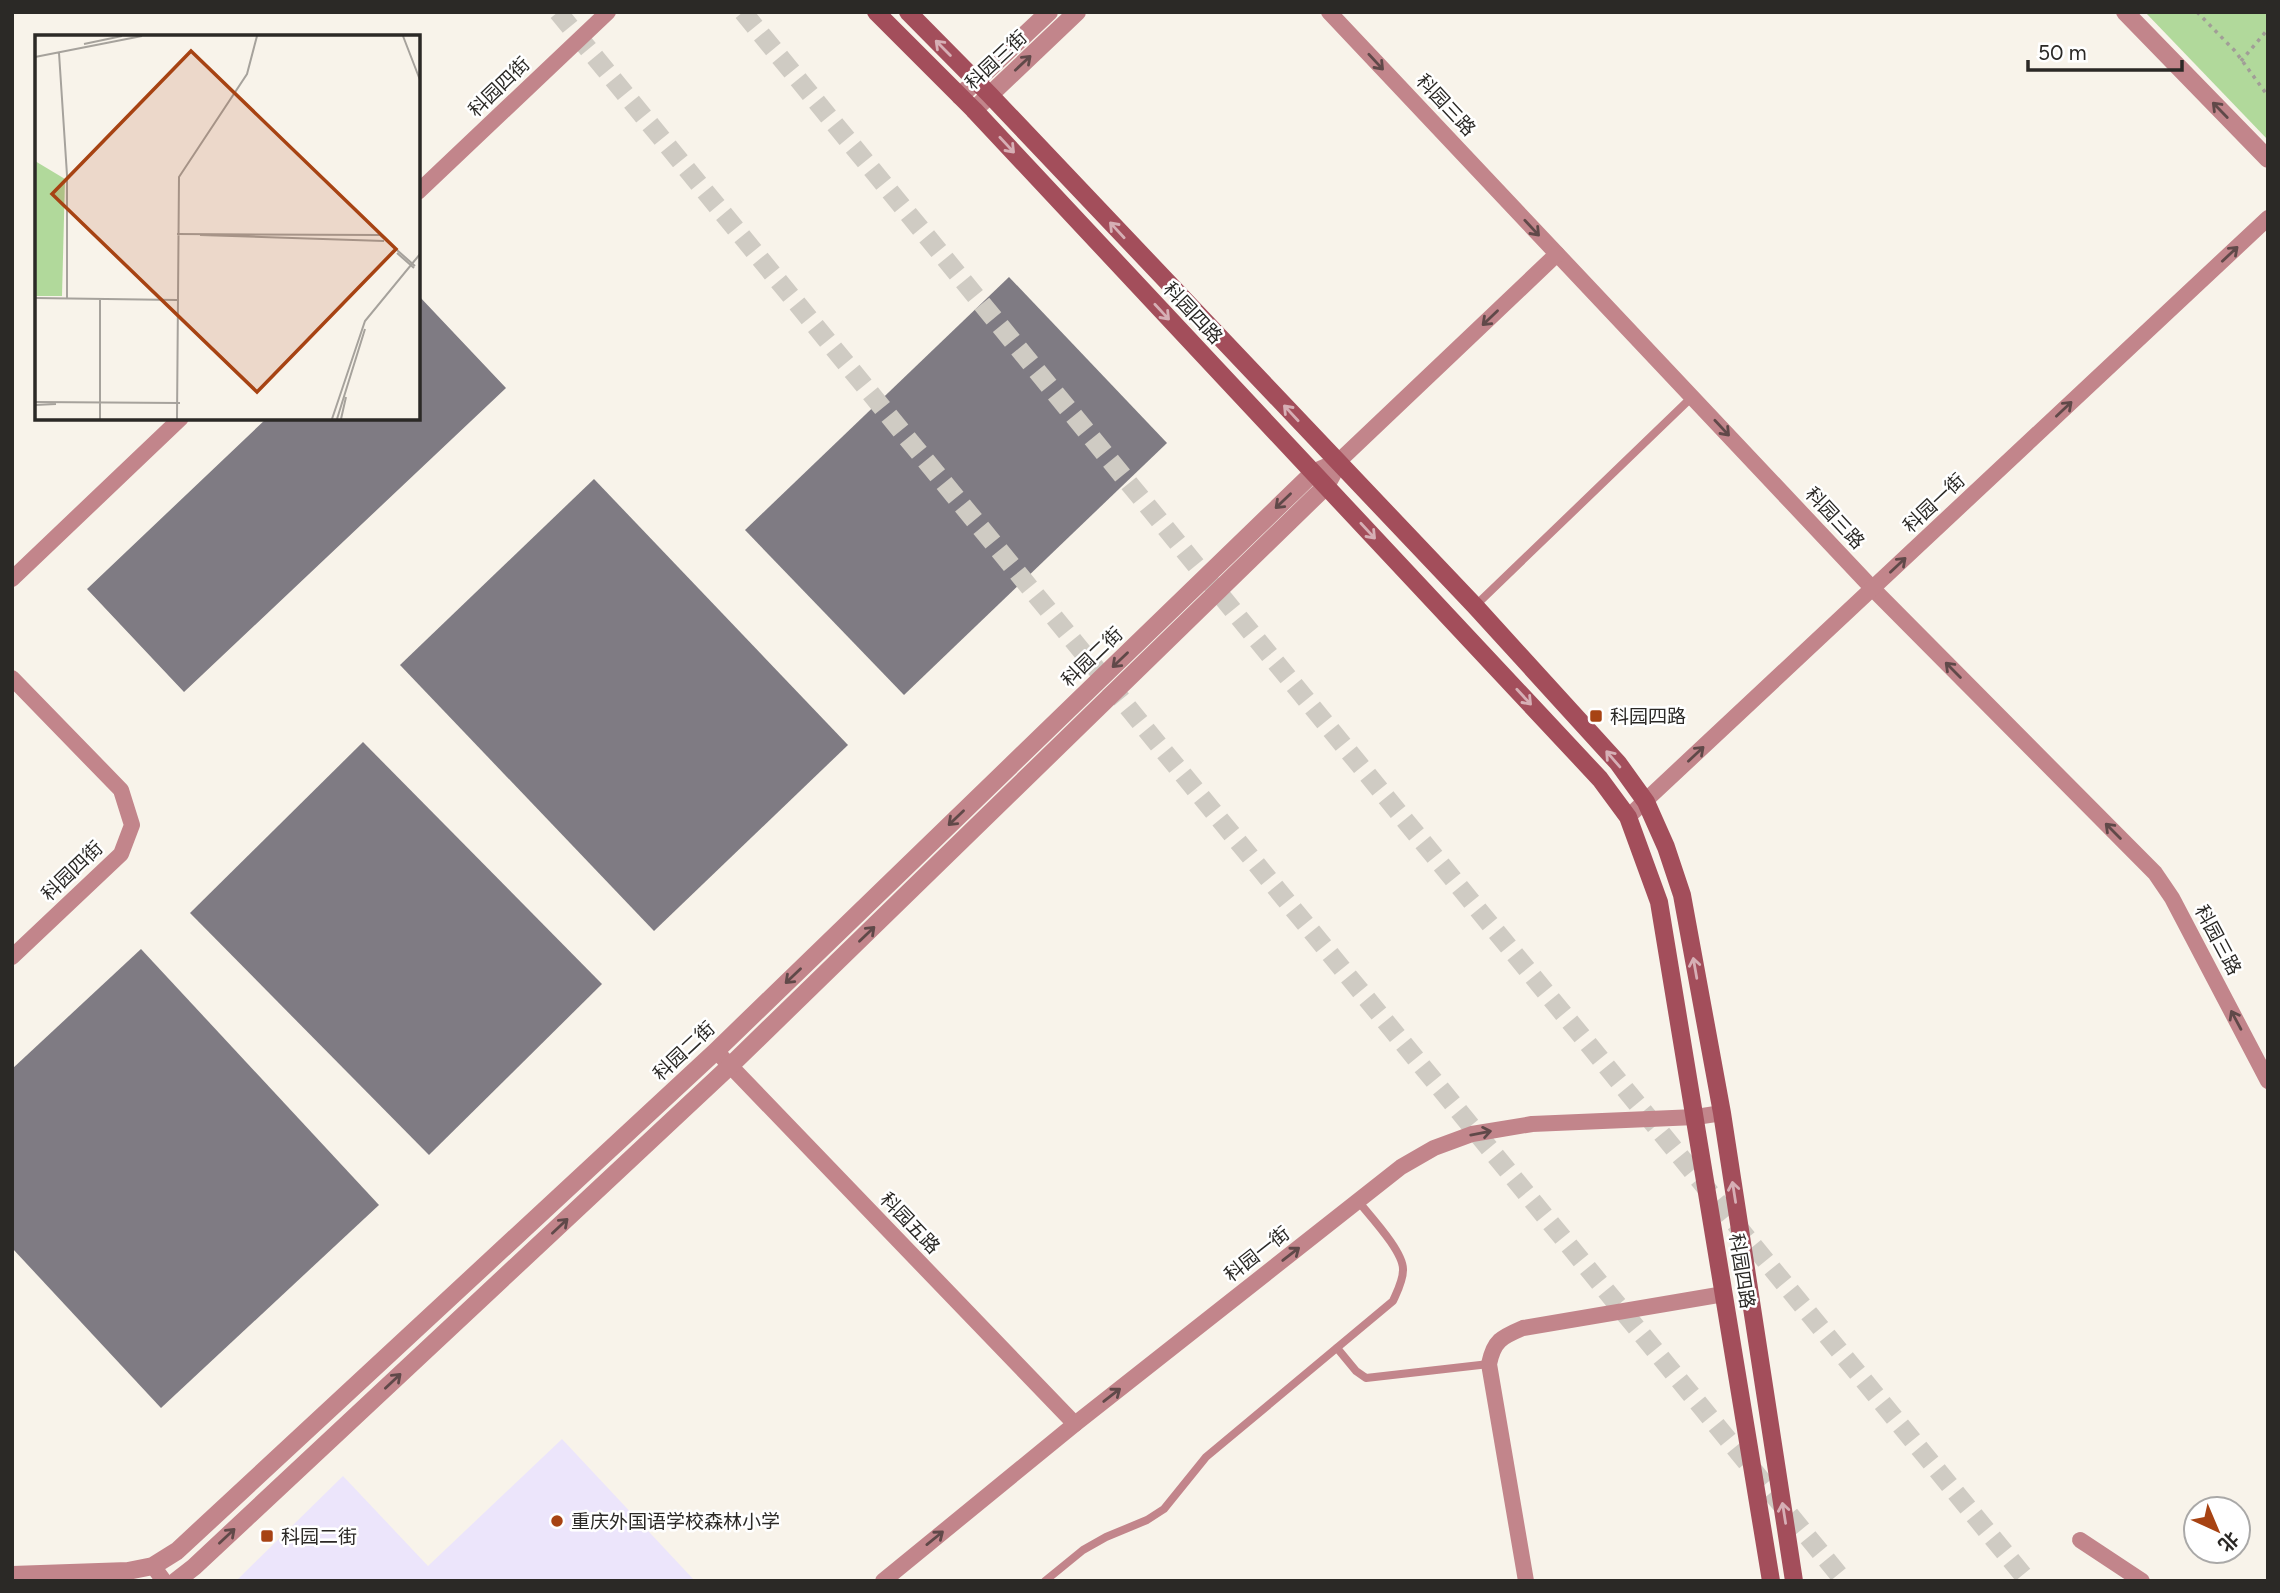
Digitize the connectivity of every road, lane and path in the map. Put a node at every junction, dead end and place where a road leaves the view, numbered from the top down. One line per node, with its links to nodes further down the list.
1 (608, 12): 17 (street, 科园四街)
2 (876, 12): 13 (main road, 科园四路)
3 (908, 12): 11 (main road, 科园四路, one-way to 3)
4 (1049, 12): 11 (street, 科园三街)
5 (1077, 12): 12 (street, 科园三街, one-way to 5)
6 (1329, 12): 19 (street, 科园三路, one-way to 19)
7 (2126, 12): 16 (street, one-way to 7)
8 (2197, 12): 10 (path)
9 (2268, 29): 10 (path)
10 (2241, 61): 14 (path)
11 (976, 80): 12 (main road, 科园四路); 13 (street, 科园三街)
12 (990, 95): 15 (street, 科园三街); 22 (main road, 科园四路, one-way to 12)
13 (960, 96): 15 (main road, 科园四路)
14 (2268, 96)
15 (974, 110): 23 (main road, 科园四路, one-way to 23)
16 (2268, 159)
17 (420, 190)
18 (2268, 218): 26 (street, 科园一街, one-way to 18)
19 (1557, 254): 20 (street, 科园三路); 22 (street, 科园二街, one-way to 22)
20 (1692, 397): 26 (street, 科园三路, one-way to 26); 27 (lane)
21 (179, 420): 25 (street)
22 (1338, 462): 23 (street, 科园二街); 24 (street, 科园二街); 27 (main road, 科园四路)
23 (1313, 473): 24 (main road, 科园四路); 32 (street, 科园二街, one-way to 32)
24 (1326, 486): 30 (main road, 科园四路, one-way to 30); 33 (street, 科园二街, one-way to 24)
25 (12, 579)
26 (1872, 589): 29 (street, 科园一街, one-way to 26); 34 (street, 科园三路, one-way to 26)
27 (1475, 606): 29 (main road, 科园四路, one-way to 27)
28 (12, 678): 31 (street, 科园四街)
29 (1646, 802): 30 (street, 科园一街); 35 (main road, 科园四路, one-way to 29)
30 (1628, 817): 36 (main road, 科园四路)
31 (12, 957)
32 (716, 1051): 33 (street, 科园五路); 43 (street, 科园二街)
33 (730, 1066): 41 (street, 科园五路); 46 (street, 科园二街, one-way to 33)
34 (2268, 1081)
35 (1722, 1112): 36 (street, 科园一街); 51 (main road, 科园四路, one-way to 35)
36 (1696, 1117): 37 (street, 科园一街, one-way to 36); 38 (main road, 科园四路)
37 (1358, 1201): 39 (lane); 41 (street, 科园一街, one-way to 37)
38 (1724, 1294): 40 (street); 50 (main road, 科园四路)
39 (1337, 1348): 40 (lane); 48 (lane)
40 (1489, 1364): 49 (street)
41 (1075, 1424): 47 (street, 科园一街, one-way to 41)
42 (2080, 1541): 52 (street)
43 (153, 1566): 44 (street, 科园二街); 45 (street)
44 (12, 1575)
45 (164, 1581)
46 (176, 1581)
47 (883, 1581)
48 (1045, 1581)
49 (1526, 1581)
50 (1771, 1581)
51 (1794, 1581)
52 (2142, 1581)

